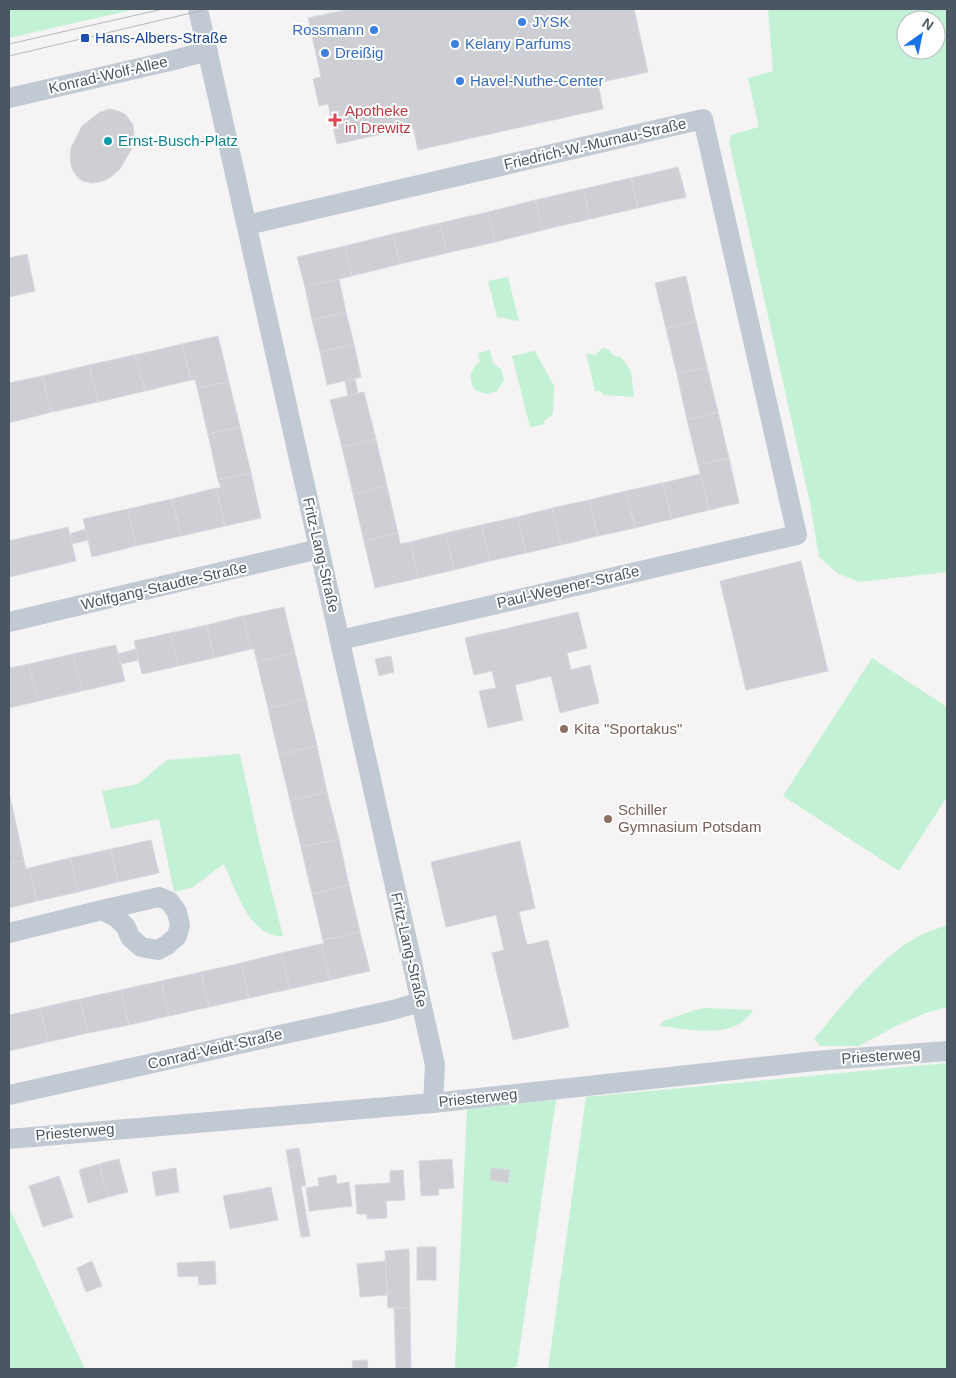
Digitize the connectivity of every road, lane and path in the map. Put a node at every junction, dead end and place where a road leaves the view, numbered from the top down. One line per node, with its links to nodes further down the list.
1 (198, 9): 2 (street, Fritz-Lang-Straße)
2 (208, 51): 3 (street, Konrad-Wolf-Allee); 4 (street, Fritz-Lang-Straße)
3 (9, 98)
4 (247, 225): 5 (street, Friedrich-W.-Murnau-Straße); 6 (street, Fritz-Lang-Straße)
5 (797, 535): 8 (street, Paul-Wegener-Straße)
6 (319, 550): 7 (street, Wolfgang-Staudte-Straße); 8 (street, Fritz-Lang-Straße)
7 (9, 622)
8 (340, 640): 11 (street, Fritz-Lang-Straße)
9 (102, 910): 10 (street)
10 (9, 933)
11 (420, 1002): 13 (street, Conrad-Veidt-Straße); 14 (street, Fritz-Lang-Straße)
12 (947, 1051): 14 (street, Priesterweg)
13 (9, 1095)
14 (433, 1103): 15 (street, Priesterweg)
15 (9, 1139)

